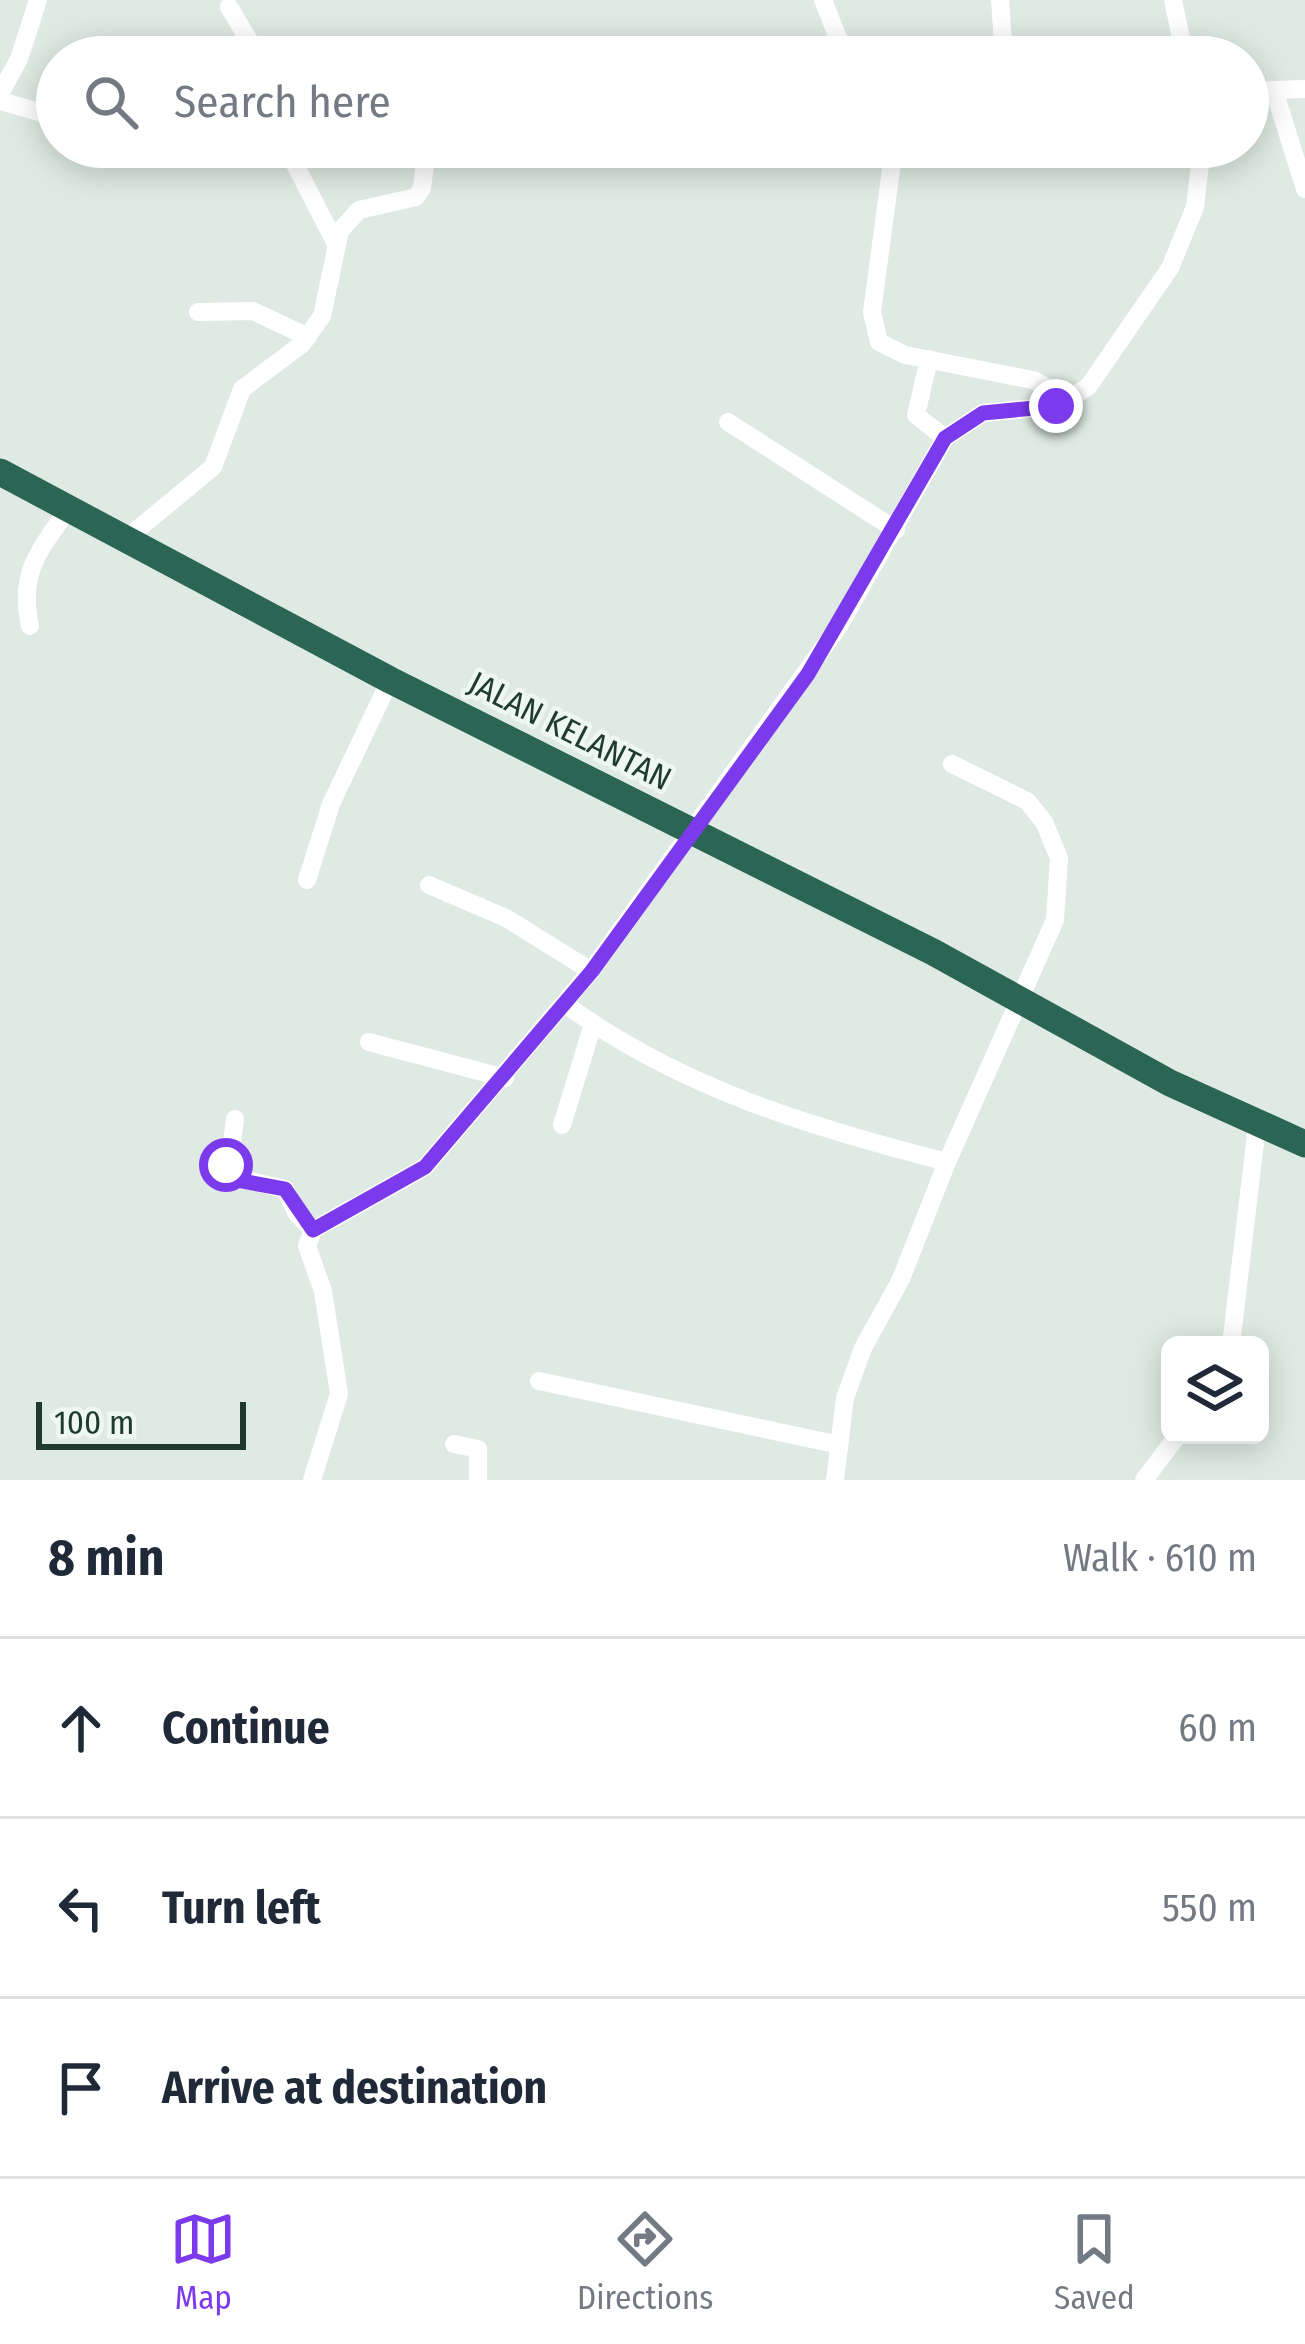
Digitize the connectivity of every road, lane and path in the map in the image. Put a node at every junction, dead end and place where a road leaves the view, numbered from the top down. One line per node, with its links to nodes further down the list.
1 (38, 0): 13 (street)
2 (823, 0): 7 (street)
3 (1000, 0): 8 (street)
4 (1172, 0): 9 (street)
5 (229, 7): 6 (street)
6 (246, 36)
7 (836, 36)
8 (1003, 36)
9 (1180, 36)
10 (1305, 89): 12 (street)
11 (1269, 90): 12 (street)
12 (1274, 90): 19 (street)
13 (0, 98): 14 (street)
14 (36, 110)
15 (297, 168): 20 (street)
16 (424, 168): 20 (street)
17 (891, 168): 23 (street)
18 (1200, 168): 24 (street)
19 (1305, 189)
20 (335, 244): 22 (street)
21 (198, 311): 22 (street)
22 (308, 337): 30 (street)
23 (928, 359): 24 (street); 26 (street)
24 (1071, 400): 26 (street)
25 (728, 422): 29 (street)
26 (945, 438): 29 (street)
27 (0, 472): 28 (highway, JALAN KELANTAN)
28 (69, 508): 30 (highway, JALAN KELANTAN); 31 (street)
29 (896, 530): 34 (street)
30 (127, 538): 32 (highway, JALAN KELANTAN)
31 (30, 626)
32 (390, 680): 34 (highway, JALAN KELANTAN); 35 (street)
33 (952, 764): 38 (street)
34 (691, 832): 37 (street); 38 (highway, JALAN KELANTAN)
35 (307, 880)
36 (429, 885): 37 (street)
37 (592, 971): 39 (street)
38 (1020, 1000): 45 (highway, JALAN KELANTAN); 47 (street)
39 (565, 1004): 40 (street); 42 (street)
40 (593, 1024): 44 (street); 47 (street)
41 (369, 1042): 42 (street)
42 (505, 1078): 48 (street)
43 (235, 1119): 48 (street)
44 (562, 1125)
45 (1257, 1126): 46 (highway, JALAN KELANTAN); 49 (street)
46 (1305, 1144)
47 (946, 1162): 52 (street)
48 (313, 1230): 54 (street)
49 (1232, 1336)
50 (539, 1382): 52 (street)
51 (454, 1444): 55 (street)
52 (835, 1444): 56 (street)
53 (1171, 1444): 57 (street)
54 (312, 1480)
55 (478, 1480)
56 (835, 1480)
57 (1144, 1480)

